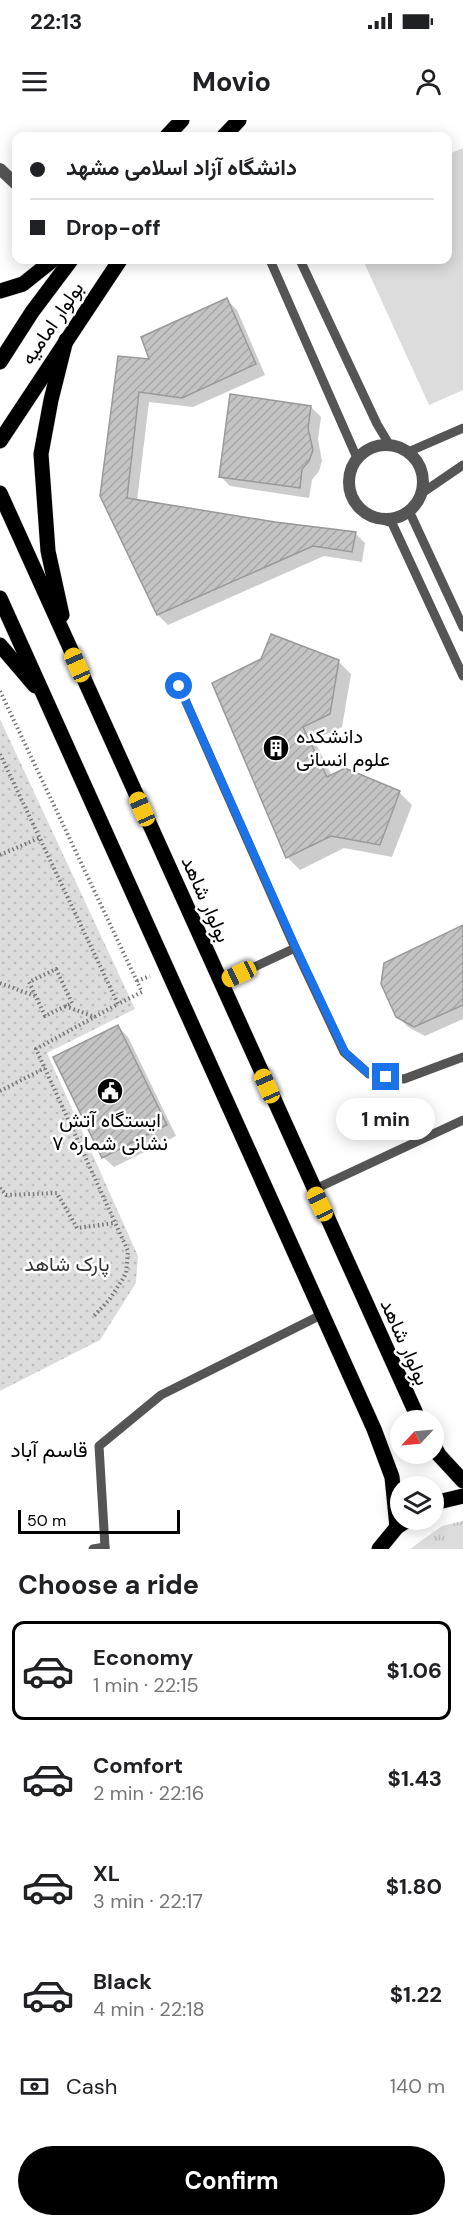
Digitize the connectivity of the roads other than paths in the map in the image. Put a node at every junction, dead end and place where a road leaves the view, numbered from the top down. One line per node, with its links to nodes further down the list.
1 (182, 120): 3 (main road)
2 (239, 120): 4 (main road)
3 (171, 132)
4 (228, 132)
5 (0, 169): 6 (street)
6 (12, 180)
7 (48, 264): 12 (main road)
8 (68, 264): 14 (main road, بولوار امامیه)
9 (117, 264): 13 (main road, بولوار امامیه)
10 (272, 264): 19 (lane)
11 (302, 264): 17 (lane)
12 (0, 291)
13 (66, 340): 16 (main road, بولوار امامیه); 27 (main road)
14 (0, 362)
15 (463, 428): 18 (lane)
16 (0, 441)
17 (389, 444): 18 (street); 19 (street)
18 (408, 452): 22 (street)
19 (357, 458): 24 (street)
20 (463, 465): 22 (lane)
21 (0, 493): 27 (main road, بولوار شاهد)
22 (422, 493): 23 (street)
23 (411, 509): 24 (street); 26 (lane)
24 (374, 517): 29 (lane)
25 (0, 597): 31 (main road)
26 (463, 627)
27 (68, 644): 33 (main road, بولوار شاهد)
28 (0, 645): 31 (main road)
29 (463, 676)
30 (179, 686): 32 (lane)
31 (46, 700): 37 (main road)
32 (296, 948): 33 (lane); 34 (lane)
33 (220, 983): 36 (main road, بولوار شاهد)
34 (463, 1057)
35 (463, 1120): 36 (lane)
36 (313, 1190): 38 (main road, بولوار شاهد)
37 (323, 1314): 40 (main road); 45 (lane)
38 (413, 1410)
39 (444, 1460): 41 (main road)
40 (392, 1476)
41 (463, 1481)
42 (463, 1496): 43 (main road)
43 (444, 1501)
44 (396, 1530): 47 (main road)
45 (105, 1548): 46 (lane)
46 (93, 1549)
47 (379, 1549)

